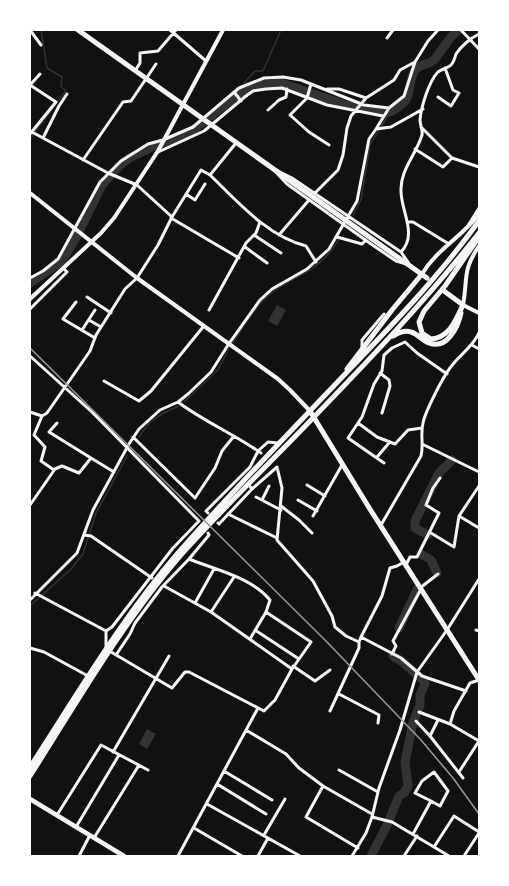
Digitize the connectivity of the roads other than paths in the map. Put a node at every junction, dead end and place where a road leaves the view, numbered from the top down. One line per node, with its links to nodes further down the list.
1 (78, 30): 18 (main road)
2 (170, 30): 8 (street)
3 (223, 30): 14 (street)
4 (393, 30): 10 (street)
5 (438, 30): 15 (street)
6 (462, 30): 11 (street)
7 (30, 31): 12 (street)
8 (175, 32): 14 (street); 18 (street)
9 (479, 34): 11 (street)
10 (387, 38)
11 (470, 40): 13 (street); 17 (street)
12 (41, 45)
13 (479, 49)
14 (206, 61): 31 (street)
15 (415, 62): 29 (street); 32 (street)
16 (156, 64): 20 (street)
17 (445, 68): 28 (street); 33 (street)
18 (135, 71): 20 (main road)
19 (40, 74): 21 (street)
20 (146, 79): 31 (main road); 46 (street)
21 (30, 85): 38 (street)
22 (311, 86): 24 (street); 25 (street); 27 (street)
23 (287, 90): 27 (street); 30 (street); 34 (street)
24 (324, 90): 29 (street); 32 (street)
25 (235, 93): 30 (street); 40 (street)
26 (67, 94): 39 (street)
27 (308, 96): 35 (street); 42 (street)
28 (438, 97)
29 (366, 98): 54 (street)
30 (240, 99): 44 (street)
31 (183, 104): 40 (street); 41 (main road)
32 (388, 109): 35 (street)
33 (423, 109): 36 (street); 37 (street)
34 (268, 110)
35 (384, 115): 37 (street)
36 (421, 127): 43 (street); 45 (street)
37 (377, 129): 59 (street)
38 (32, 133): 39 (street)
39 (43, 138): 46 (street)
40 (163, 140): 44 (street); 49 (street)
41 (237, 142): 48 (main road); 50 (street)
42 (329, 145)
43 (415, 149): 45 (street); 63 (street)
44 (157, 152): 52 (street)
45 (452, 158): 47 (street)
46 (83, 160): 49 (street)
47 (479, 167)
48 (272, 168): 54 (street); 56 (street); 81 (main road)
49 (108, 173): 52 (street); 65 (street)
50 (210, 176): 55 (street); 62 (street)
51 (205, 184): 55 (street)
52 (136, 185): 60 (street); 72 (street)
53 (30, 193): 65 (street)
54 (315, 193): 59 (street)
55 (186, 194): 60 (street)
56 (309, 200): 64 (street); 68 (street)
57 (479, 208): 66 (street)
58 (479, 214): 66 (street)
59 (349, 216): 64 (street); 76 (street)
60 (172, 218): 78 (street); 85 (street)
61 (479, 221): 112 (main road)
62 (260, 222): 67 (street); 68 (street)
63 (408, 222): 73 (street); 76 (street)
64 (344, 225): 70 (street); 71 (street)
65 (75, 228): 72 (street); 84 (street)
66 (464, 231): 69 (street); 73 (street)
67 (254, 234): 75 (street); 77 (street)
68 (279, 234): 79 (street)
69 (479, 234): 87 (main road); 104 (main road)
70 (337, 237): 71 (street); 79 (street)
71 (366, 240): 81 (street)
72 (91, 241): 82 (street); 85 (street)
73 (449, 244): 83 (street)
74 (479, 246): 91 (street)
75 (245, 247): 78 (street); 80 (street)
76 (401, 252): 81 (street)
77 (281, 253)
78 (239, 258): 94 (street)
79 (316, 262): 105 (street)
80 (267, 263)
81 (410, 265): 83 (main road)
82 (64, 269): 89 (street); 92 (street)
83 (422, 274): 86 (main road); 107 (main road)
84 (30, 278)
85 (137, 278): 95 (street); 100 (street)
86 (427, 278)
87 (445, 288): 91 (main road); 91 (main road)
88 (87, 297): 95 (street)
89 (30, 299)
90 (76, 302): 101 (street)
91 (463, 304): 96 (street); 104 (main road)
92 (30, 309)
93 (95, 310): 98 (street)
94 (209, 310)
95 (111, 313): 99 (street)
96 (479, 313)
97 (384, 314): 107 (street)
98 (89, 320): 99 (street); 101 (street)
99 (101, 327): 103 (street)
100 (203, 327): 105 (street); 113 (street)
101 (82, 330): 103 (street)
102 (479, 333): 106 (street)
103 (96, 338): 114 (street)
104 (384, 343): 120 (main road)
105 (228, 345): 115 (street); 116 (street)
106 (472, 345): 108 (street); 111 (street)
107 (362, 348): 112 (main road)
108 (479, 349)
109 (30, 356): 114 (street)
110 (380, 373): 111 (street); 118 (street); 122 (street)
111 (447, 374): 123 (street)
112 (341, 379): 116 (main road)
113 (104, 381)
114 (64, 387): 119 (street); 129 (street)
115 (178, 402): 124 (street); 125 (street)
116 (310, 411): 120 (main road); 126 (main road)
117 (30, 412): 119 (street)
118 (382, 413)
119 (42, 416): 135 (street)
120 (314, 418): 134 (main road); 139 (main road)
121 (57, 423): 132 (street)
122 (358, 423): 127 (street); 131 (street)
123 (422, 428): 127 (street); 128 (street)
124 (234, 436): 125 (street); 130 (street)
125 (133, 437): 129 (street)
126 (280, 443): 130 (street); 154 (main road)
127 (389, 443): 131 (street)
128 (424, 445): 137 (street); 156 (street)
129 (127, 448): 136 (street); 155 (street)
130 (259, 452): 154 (street)
131 (377, 457): 133 (street)
132 (91, 458): 135 (street); 136 (street)
133 (384, 463)
134 (342, 466): 144 (street); 156 (main road)
135 (54, 470): 148 (street)
136 (114, 472): 161 (street)
137 (479, 472)
138 (440, 478): 160 (street)
139 (248, 484): 143 (street); 154 (main road)
140 (307, 485): 144 (street)
141 (269, 486): 146 (street)
142 (479, 486): 153 (street)
143 (252, 489): 149 (street); 151 (street)
144 (325, 496): 150 (street)
145 (256, 497): 146 (street)
146 (262, 500): 149 (street)
147 (298, 500): 150 (street)
148 (31, 502)
149 (281, 508): 159 (street); 162 (street)
150 (317, 511): 152 (street)
151 (228, 514): 154 (street); 162 (street)
152 (314, 516)
153 (460, 516): 157 (street); 160 (street)
154 (212, 519): 155 (main road)
155 (202, 523): 168 (street); 186 (main road)
156 (380, 525): 164 (main road)
157 (479, 528)
158 (208, 533): 163 (street)
159 (312, 533)
160 (431, 533): 164 (street)
161 (87, 535): 168 (street); 174 (street)
162 (277, 538): 184 (street)
163 (189, 559): 165 (street); 171 (street)
164 (405, 563): 172 (main road); 182 (street)
165 (214, 569): 167 (street); 176 (street)
166 (438, 574): 172 (street)
167 (234, 576): 177 (street); 178 (street)
168 (152, 578): 181 (street)
169 (479, 579): 170 (street)
170 (475, 585): 173 (street); 180 (street)
171 (162, 586): 176 (street); 188 (street)
172 (420, 588): 180 (main road); 187 (street)
173 (479, 588)
174 (36, 594): 175 (street); 181 (street)
175 (30, 600)
176 (195, 603): 177 (street)
177 (211, 612): 183 (street)
178 (266, 612): 179 (street); 190 (street)
179 (255, 630): 183 (street); 190 (street)
180 (447, 630): 193 (street); 196 (main road)
181 (106, 631): 186 (street)
182 (361, 637): 184 (street); 187 (street)
183 (250, 639): 191 (street)
184 (359, 642): 198 (street)
185 (30, 648): 194 (street)
186 (108, 650): 188 (street); 194 (main road); 217 (main road)
187 (392, 654): 193 (street)
188 (116, 655): 195 (street)
189 (169, 656): 195 (street)
190 (299, 659): 191 (street)
191 (292, 667): 192 (street); 199 (street)
192 (330, 670)
193 (417, 672): 197 (street); 221 (street)
194 (88, 676): 212 (main road)
195 (156, 679): 199 (street); 209 (street)
196 (479, 680): 197 (street)
197 (466, 691): 205 (street)
198 (339, 694): 200 (street); 204 (street)
199 (258, 708): 206 (street)
200 (330, 711)
201 (419, 712): 202 (street)
202 (438, 720): 205 (street); 207 (street)
203 (416, 721): 207 (street)
204 (378, 722)
205 (450, 724): 208 (street)
206 (246, 730): 215 (street); 220 (street)
207 (430, 736): 216 (street)
208 (479, 741): 216 (street)
209 (113, 752): 210 (street); 228 (street)
210 (119, 755): 211 (street); 230 (street)
211 (139, 765): 213 (street); 236 (street)
212 (30, 767)
213 (148, 770)
214 (339, 770): 221 (street)
215 (224, 771): 219 (street); 224 (street)
216 (459, 772): 218 (street)
217 (30, 776)
218 (463, 778)
219 (217, 784): 226 (street); 227 (street)
220 (323, 786): 229 (street); 239 (street)
221 (378, 792): 229 (street)
222 (30, 799): 228 (main road)
223 (285, 799): 234 (street)
224 (272, 800)
225 (431, 801): 225 (street); 235 (street)
226 (207, 804): 231 (street); 234 (street)
227 (266, 814)
228 (57, 815): 230 (main road)
229 (372, 815): 235 (street); 239 (street)
230 (76, 827): 233 (main road)
231 (194, 828): 244 (street); 245 (street)
232 (479, 833): 238 (street); 251 (street)
233 (90, 835): 236 (main road); 241 (street)
234 (264, 835): 237 (street)
235 (415, 835): 238 (street); 249 (street)
236 (94, 838): 240 (main road)
237 (268, 838): 246 (street); 247 (street)
238 (434, 846): 250 (street)
239 (358, 848): 248 (street)
240 (116, 851): 242 (street); 243 (main road)
241 (79, 856)
242 (113, 856)
243 (124, 856)
244 (178, 856)
245 (242, 856)
246 (258, 856)
247 (300, 856)
248 (352, 856)
249 (404, 856)
250 (449, 856)
251 (464, 856)

